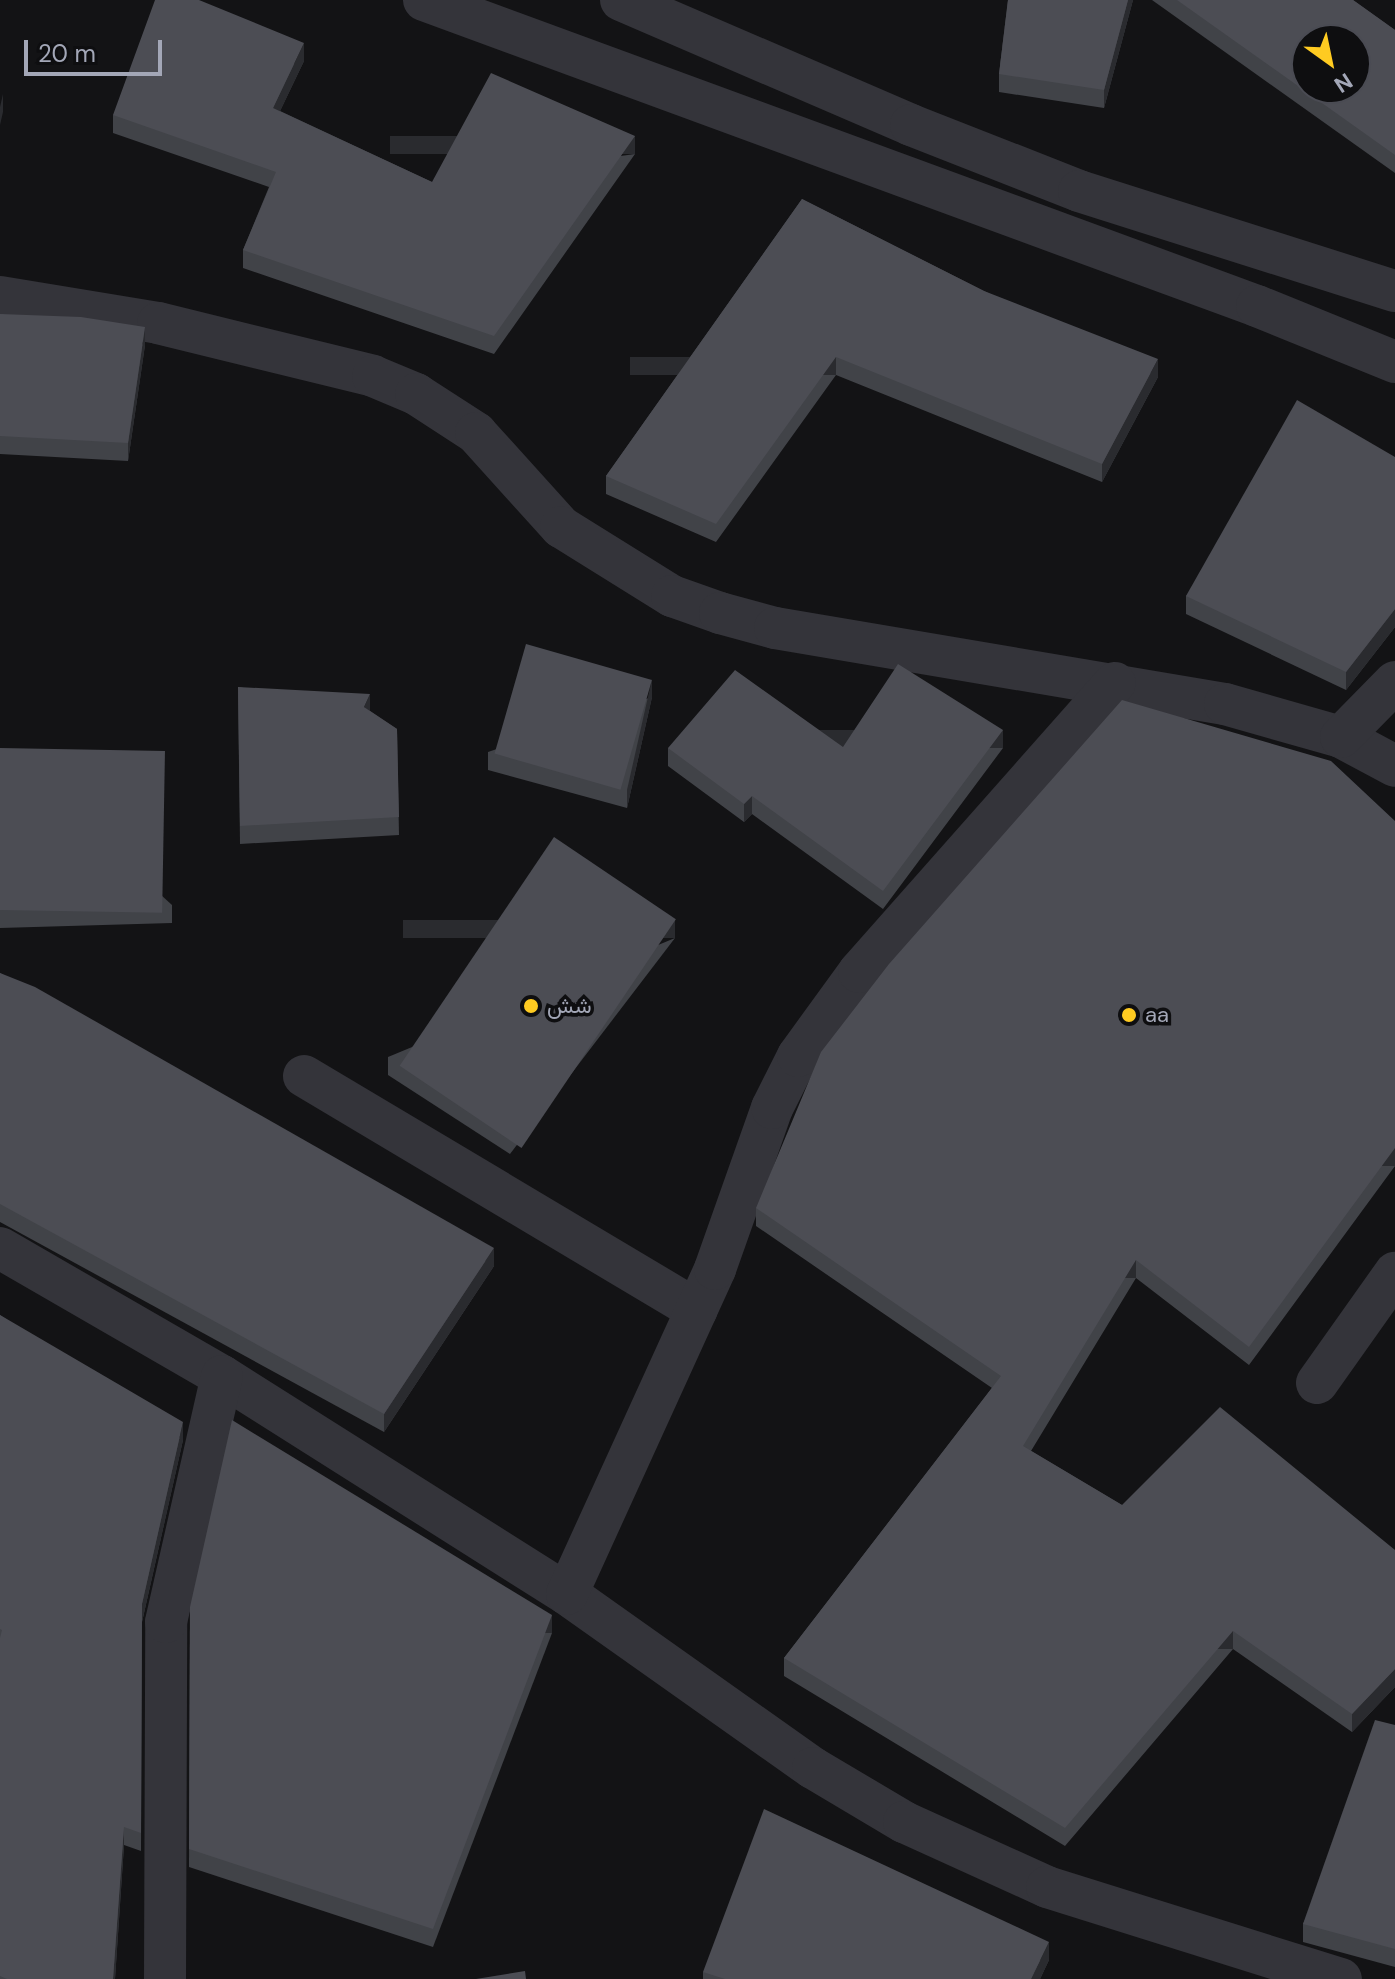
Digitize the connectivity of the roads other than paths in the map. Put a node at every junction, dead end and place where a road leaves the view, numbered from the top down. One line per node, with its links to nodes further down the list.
1 (424, 0): 5 (street)
2 (621, 0): 3 (street)
3 (1395, 291)
4 (0, 297): 7 (street)
5 (1395, 362)
6 (1395, 682): 8 (street)
7 (1115, 683): 8 (street); 13 (street)
8 (1341, 737): 9 (street)
9 (1395, 766)
10 (304, 1076): 13 (street)
11 (0, 1248): 14 (street)
12 (1395, 1273): 15 (street)
13 (696, 1310): 16 (street)
14 (222, 1376): 16 (street); 17 (street)
15 (1317, 1383)
16 (567, 1594): 18 (street)
17 (165, 1979)
18 (1341, 1979)

